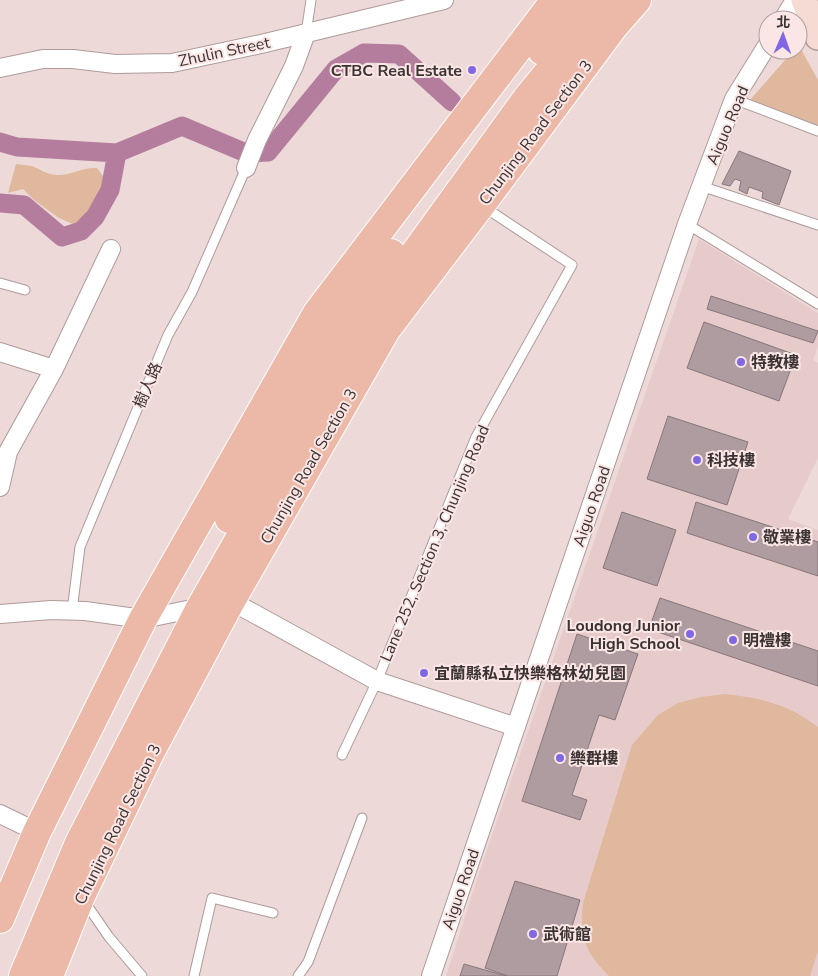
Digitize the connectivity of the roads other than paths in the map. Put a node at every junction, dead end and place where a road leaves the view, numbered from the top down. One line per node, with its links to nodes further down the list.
1 (311, 0): 7 (lane)
2 (444, 0): 7 (street, Zhulin Street)
3 (555, 0): 30 (main road)
4 (637, 0): 6 (main road, Chunjing Road Section 3)
5 (804, 0): 8 (main road)
6 (593, 6): 15 (main road, Chunjing Road Section 3); 27 (main road, Chunjing Road Section 3)
7 (306, 33): 10 (street, Zhulin Street); 13 (street)
8 (818, 37)
9 (758, 60): 11 (street, Aiguo Road)
10 (0, 68)
11 (734, 99): 12 (lane); 14 (street, Aiguo Road)
12 (818, 131)
13 (246, 168): 28 (lane, 樹人路)
14 (701, 186): 16 (street, Aiguo Road); 17 (lane)
15 (481, 205): 26 (main road, Chunjing Road Section 3); 31 (lane, Lane 252, Section 3, Chunjing Road)
16 (687, 224): 21 (lane); 32 (street, Aiguo Road)
17 (818, 225)
18 (111, 249): 23 (street)
19 (0, 283): 20 (lane)
20 (25, 290)
21 (818, 304)
22 (0, 352): 23 (street)
23 (54, 369): 24 (street)
24 (4, 453): 25 (street)
25 (0, 487)
26 (230, 601): 27 (street); 31 (street); 37 (main road, Chunjing Road Section 3)
27 (188, 610): 30 (street); 40 (main road, Chunjing Road Section 3); 41 (main road, Chunjing Road Section 3)
28 (72, 611): 29 (street); 30 (street)
29 (0, 614)
30 (143, 620): 36 (main road)
31 (377, 681): 32 (street); 33 (lane)
32 (516, 727): 46 (street, Aiguo Road)
33 (342, 755)
34 (0, 814): 36 (street)
35 (362, 818): 45 (lane)
36 (37, 832): 39 (main road)
37 (81, 896): 42 (main road, Chunjing Road Section 3); 43 (lane)
38 (274, 913): 44 (lane)
39 (0, 919)
40 (3, 976)
41 (23, 976)
42 (49, 976)
43 (142, 976)
44 (194, 976)
45 (298, 976)
46 (431, 976)

